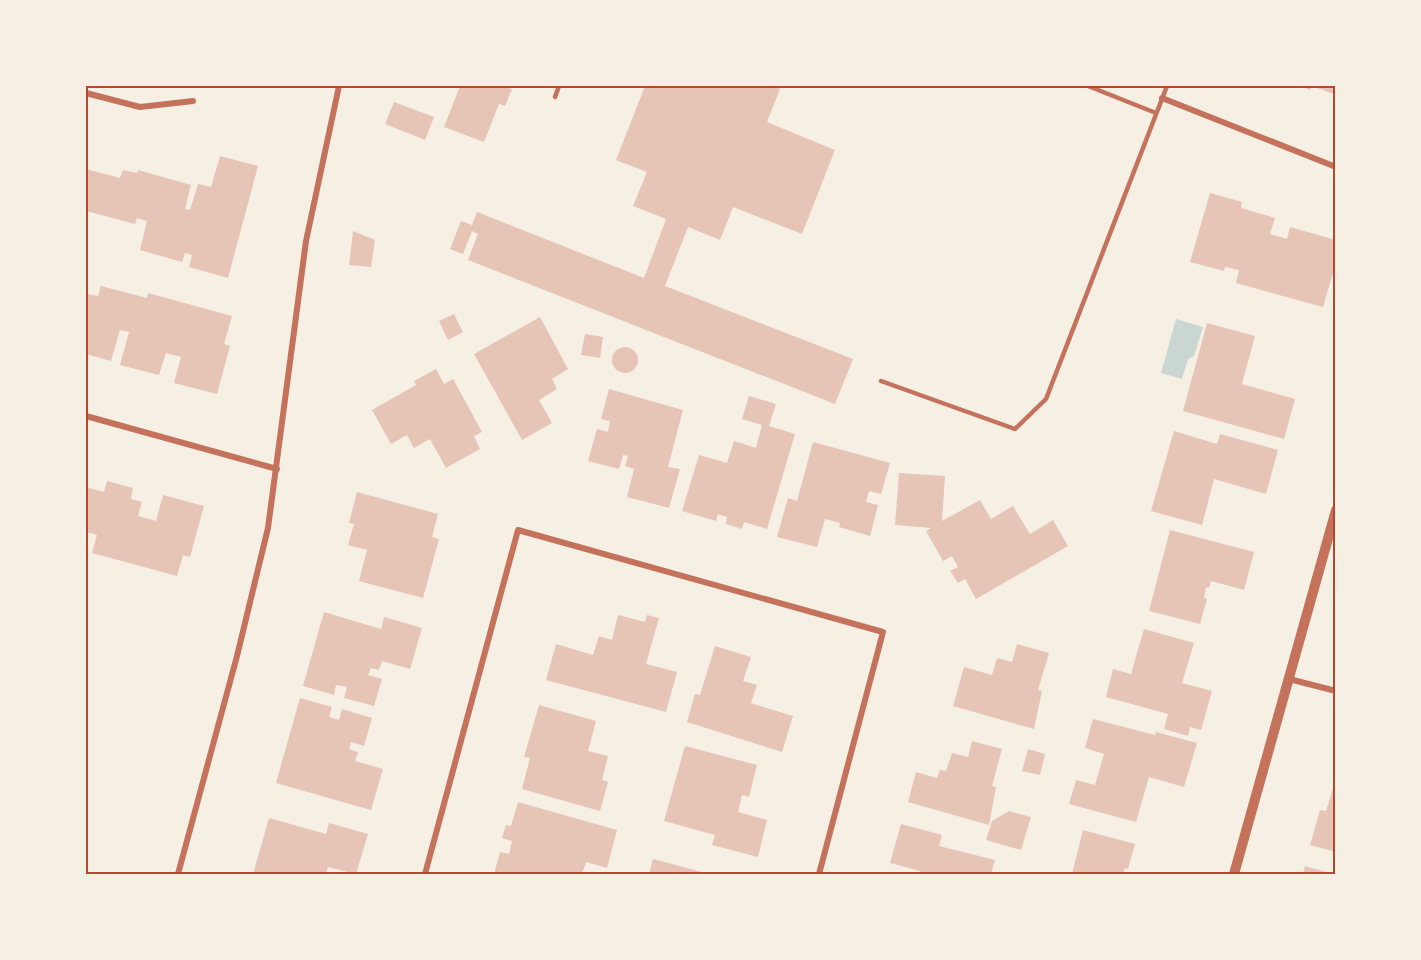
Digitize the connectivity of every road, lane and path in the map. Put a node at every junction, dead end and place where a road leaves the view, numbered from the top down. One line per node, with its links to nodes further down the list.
1 (339, 86): 13 (street)
2 (559, 86): 6 (lane)
3 (1088, 86): 9 (lane)
4 (1167, 86): 7 (lane)
5 (86, 93): 8 (street)
6 (555, 97)
7 (1162, 98): 9 (lane); 10 (street)
8 (193, 101)
9 (1156, 113): 11 (lane)
10 (1335, 167)
11 (881, 381)
12 (86, 416): 13 (street)
13 (277, 469): 17 (street)
14 (1335, 510): 15 (street)
15 (1289, 679): 16 (street); 20 (street)
16 (1335, 691)
17 (178, 874)
18 (425, 874): 19 (street)
19 (819, 874)
20 (1234, 874)

